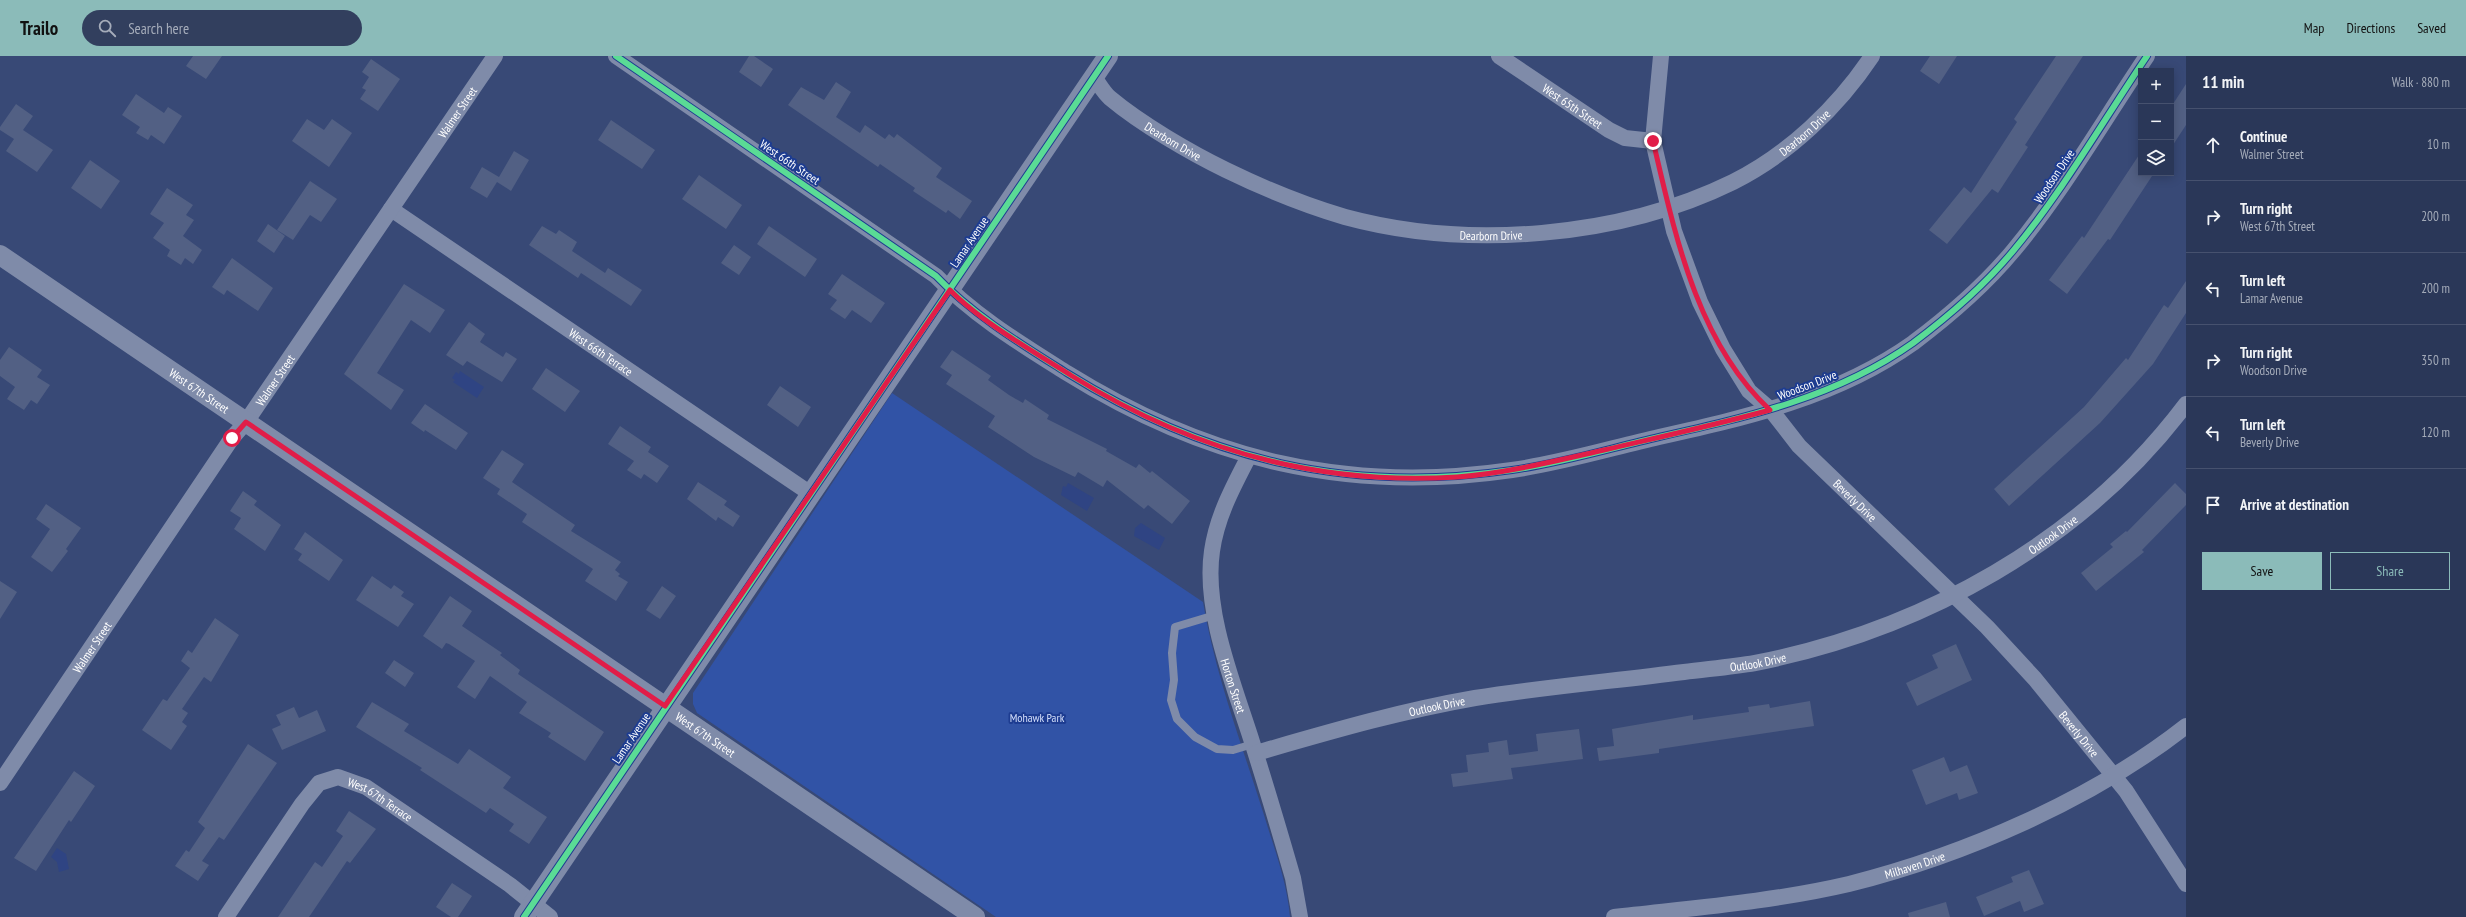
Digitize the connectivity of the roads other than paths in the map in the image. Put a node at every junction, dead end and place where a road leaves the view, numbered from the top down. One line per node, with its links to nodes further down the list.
1 (495, 56): 11 (street, Walmer Street)
2 (616, 56): 13 (street, West 66th Street)
3 (1108, 56): 8 (street, Lamar Avenue)
4 (1499, 56): 9 (street, West 65th Street)
5 (1661, 56): 9 (street, Beverly Drive)
6 (1872, 56): 10 (street, Dearborn Drive)
7 (2147, 56): 15 (street, Woodson Drive)
8 (1094, 77): 10 (street, Dearborn Drive); 13 (street, Lamar Avenue)
9 (1653, 141): 10 (street, Beverly Drive)
10 (1669, 207): 15 (street, Beverly Drive)
11 (391, 209): 16 (street, Walmer Street); 18 (street, West 66th Terrace)
12 (0, 255): 16 (street, West 67th Street)
13 (950, 290): 17 (street, Woodson Drive); 18 (street, Lamar Avenue)
14 (2186, 404): 19 (street, Outlook Drive)
15 (1770, 410): 17 (street, Woodson Drive); 19 (street, Beverly Drive)
16 (246, 422): 21 (street, West 67th Street); 25 (street, Walmer Street)
17 (1249, 456): 20 (street, Horton Street)
18 (812, 494): 21 (street, Lamar Avenue)
19 (1954, 595): 23 (street, Outlook Drive); 24 (street, Beverly Drive)
20 (1215, 615): 23 (street, Horton Street); 23 (lane)
21 (665, 706): 27 (street, Lamar Avenue); 30 (street, West 67th Street)
22 (2186, 726): 24 (street, Milhaven Drive)
23 (1254, 749): 31 (street, Horton Street)
24 (2113, 775): 26 (street, Beverly Drive); 32 (street, Milhaven Drive)
25 (0, 783)
26 (2186, 884)
27 (528, 910): 28 (street, West 67th Terrace); 29 (street, West 67th Terrace)
28 (226, 917)
29 (550, 917)
30 (975, 917)
31 (1300, 917)
32 (1614, 917)

